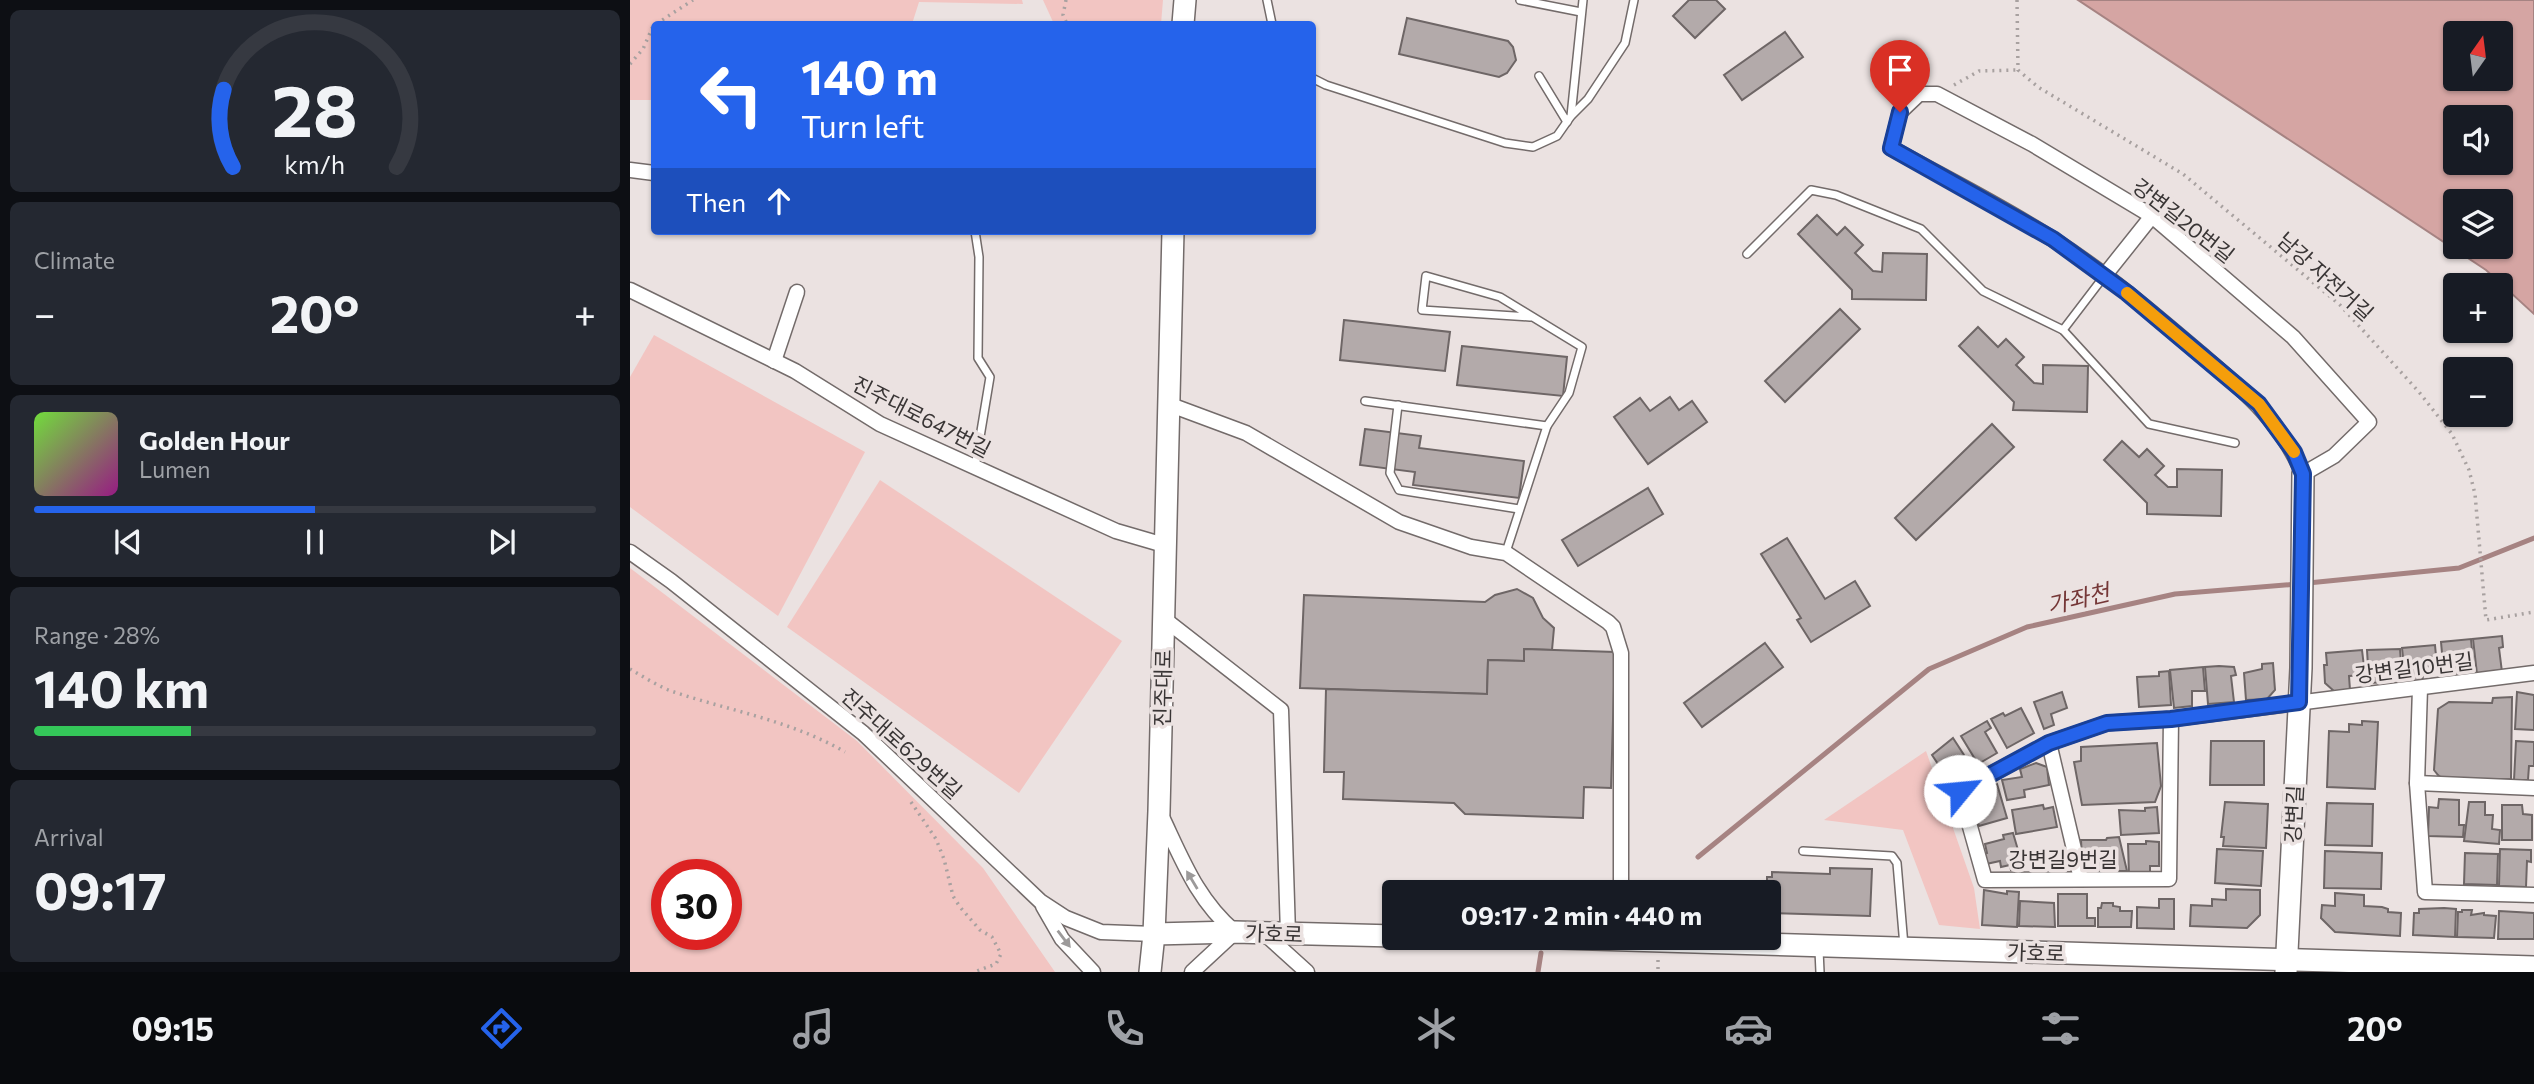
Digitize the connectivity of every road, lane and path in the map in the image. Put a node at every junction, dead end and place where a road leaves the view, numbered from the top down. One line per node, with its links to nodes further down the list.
1 (693, 0): 10 (path)
2 (1066, 0): 11 (path)
3 (1185, 0): 12 (street)
4 (1267, 0): 13 (lane)
5 (1520, 0): 9 (lane)
6 (1583, 0): 9 (lane)
7 (1634, 0): 20 (lane)
8 (2017, 0): 16 (path)
9 (1581, 12): 20 (lane)
10 (661, 21)
11 (1066, 21)
12 (1183, 21)
13 (1271, 21)
14 (651, 31): 15 (path)
15 (630, 64)
16 (2018, 70): 19 (path); 44 (path, 남강 자전거길)
17 (1539, 76): 20 (lane)
18 (1316, 80): 20 (lane)
19 (1937, 94): 23 (street, 강변길20번길); 27 (street)
20 (1569, 119)
21 (630, 170): 22 (street)
22 (651, 173)
23 (2151, 216): 27 (street); 39 (street, 강변길20번길)
24 (976, 235): 38 (lane)
25 (1173, 235): 34 (street, 진주대로)
26 (1747, 254): 31 (lane)
27 (2105, 275): 31 (lane); 39 (street)
28 (630, 290): 32 (street, 진주대로647번길)
29 (797, 292): 32 (street)
30 (1530, 317): 30 (lane); 36 (lane)
31 (2063, 330): 37 (lane)
32 (774, 361): 38 (street, 진주대로647번길)
33 (1365, 401): 35 (lane)
34 (1168, 404): 41 (street, 진주대로); 43 (street)
35 (1398, 405): 36 (lane); 40 (lane)
36 (1547, 426): 40 (lane)
37 (2235, 443)
38 (975, 467): 41 (street, 진주대로647번길)
39 (2303, 474): 49 (street, 강변길)
40 (1519, 509): 43 (lane)
41 (1164, 545): 45 (street, 진주대로)
42 (630, 552): 61 (street, 진주대로629번길)
43 (1506, 553): 59 (street)
44 (2534, 612)
45 (1163, 618): 56 (street, 진주대로); 65 (street)
46 (630, 670): 52 (path)
47 (2534, 673): 48 (street, 강변길10번길)
48 (2420, 688): 49 (street, 강변길10번길); 53 (street)
49 (2299, 702): 50 (street, 강변길9번길); 70 (street, 강변길)
50 (2171, 719): 51 (street, 강변길9번길); 58 (street, 강변길9번길)
51 (2049, 743): 58 (street); 58 (street, 강변길9번길)
52 (845, 751)
53 (2417, 783): 54 (street); 60 (street)
54 (2534, 788)
55 (906, 796): 72 (path)
56 (1159, 811): 62 (street, one-way to 56); 63 (street, 진주대로)
57 (1803, 851): 69 (lane)
58 (2081, 879)
59 (1621, 880)
60 (2534, 895)
61 (1040, 901): 63 (street, 진주대로629번길); 73 (street, one-way to 73)
62 (1235, 932): 63 (street, 가호로); 64 (street, 가호로); 75 (street)
63 (1154, 934): 74 (street, 진주대로)
64 (1265, 934): 65 (street, 가호로); 76 (street)
65 (1288, 934): 66 (street, 가호로)
66 (1382, 936)
67 (1781, 944): 68 (street, 가호로)
68 (1819, 945): 69 (street, 가호로); 77 (lane)
69 (1905, 948): 70 (street, 가호로)
70 (2286, 966): 71 (street, 가호로)
71 (2534, 967)
72 (974, 972)
73 (1093, 972)
74 (1150, 972)
75 (1192, 972)
76 (1307, 972)
77 (1820, 972)

